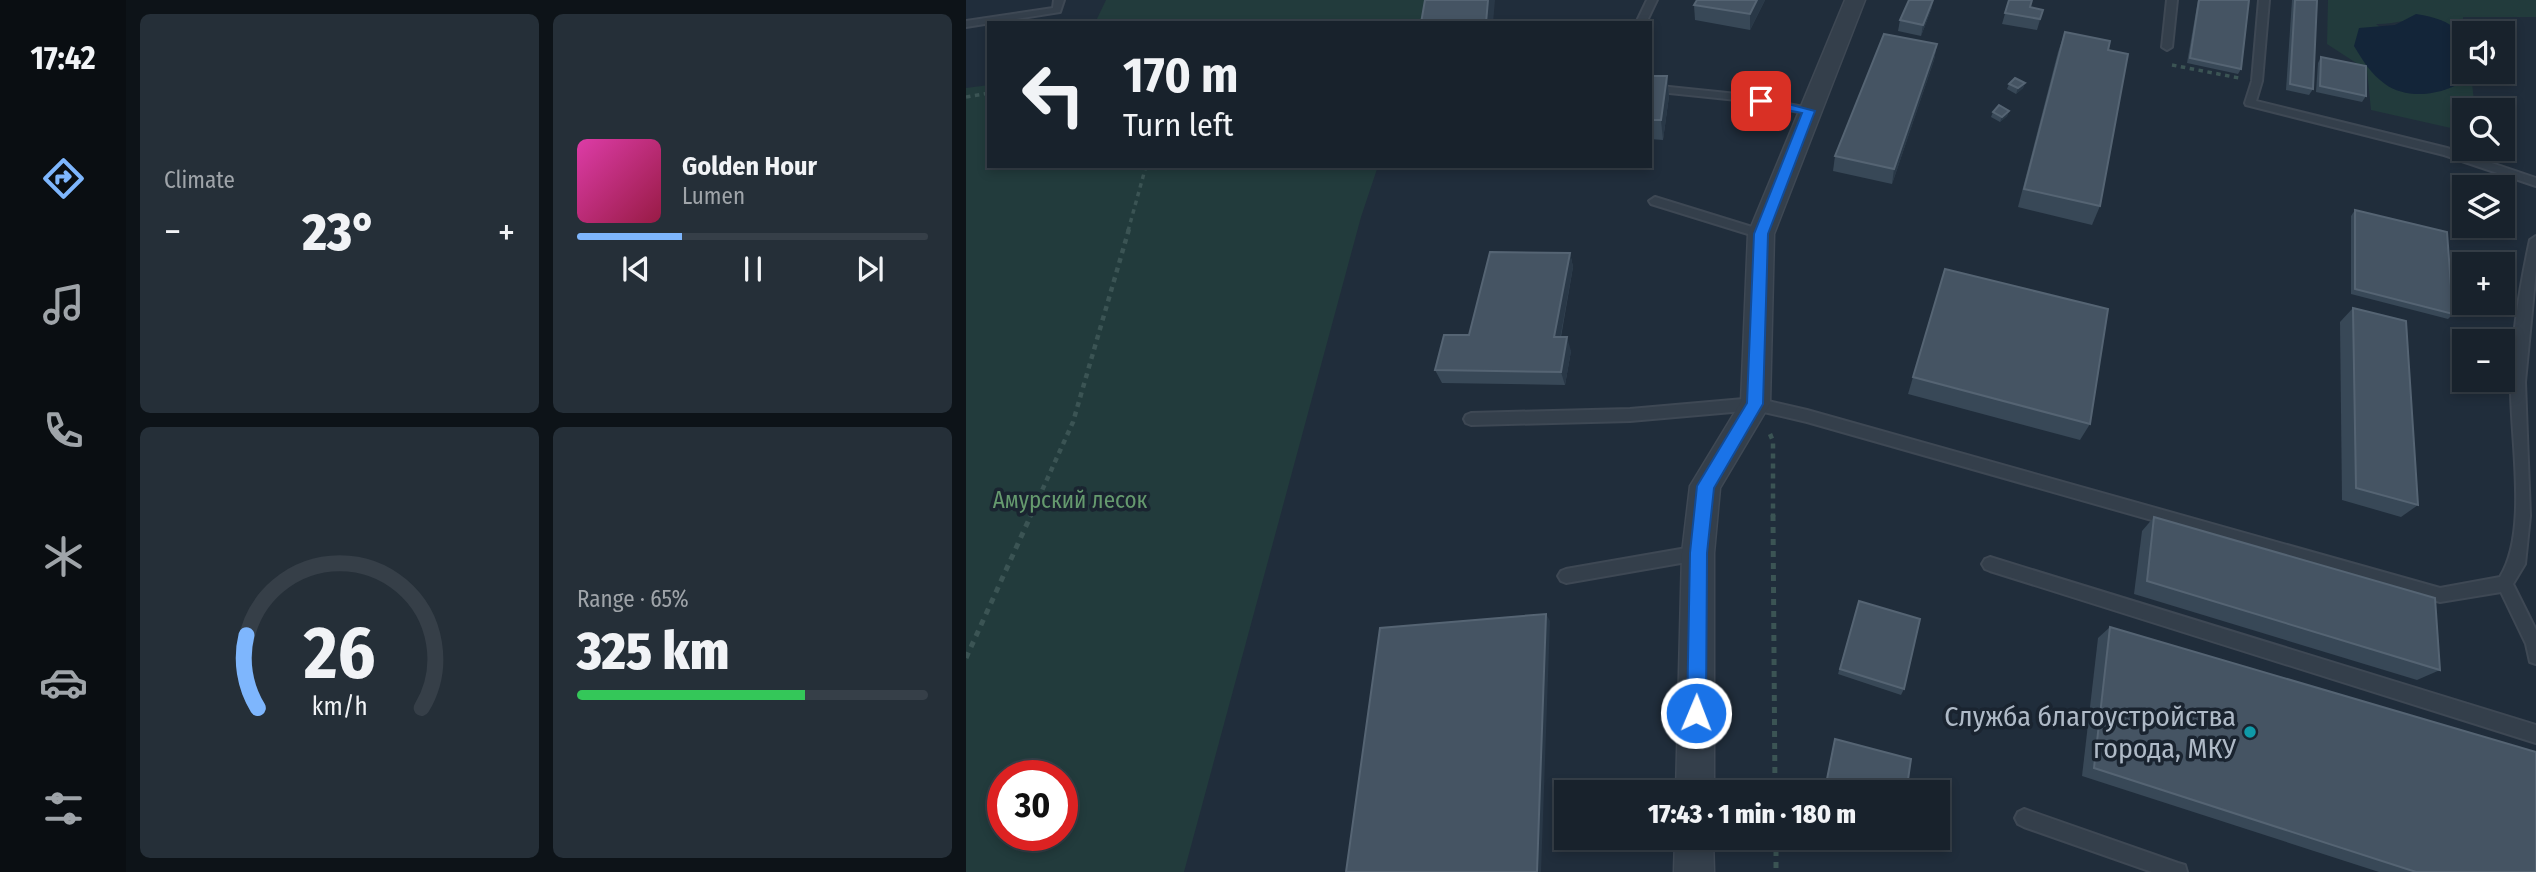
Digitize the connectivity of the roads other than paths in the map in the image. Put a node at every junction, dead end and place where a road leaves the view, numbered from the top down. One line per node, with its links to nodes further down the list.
1 (1059, 0): 7 (lane)
2 (1652, 0): 6 (lane)
3 (1855, 0): 10 (street)
4 (2172, 0): 8 (lane)
5 (2263, 0): 11 (lane)
6 (1642, 21)
7 (966, 24)
8 (2167, 47)
9 (1652, 88): 10 (lane)
10 (1809, 111): 13 (street)
11 (2536, 182)
12 (1656, 201): 13 (lane)
13 (1761, 234): 16 (street)
14 (2536, 240): 15 (lane)
15 (2531, 283): 21 (lane)
16 (1755, 404): 17 (lane); 18 (street); 21 (lane)
17 (1471, 419)
18 (1698, 553): 20 (lane); 24 (street)
19 (1990, 564): 23 (lane)
20 (1566, 576)
21 (2505, 584): 22 (lane)
22 (2536, 656)
23 (2536, 734)
24 (1695, 780)
25 (2024, 818): 28 (lane)
26 (1694, 850): 27 (street)
27 (1694, 872)
28 (2178, 872)

